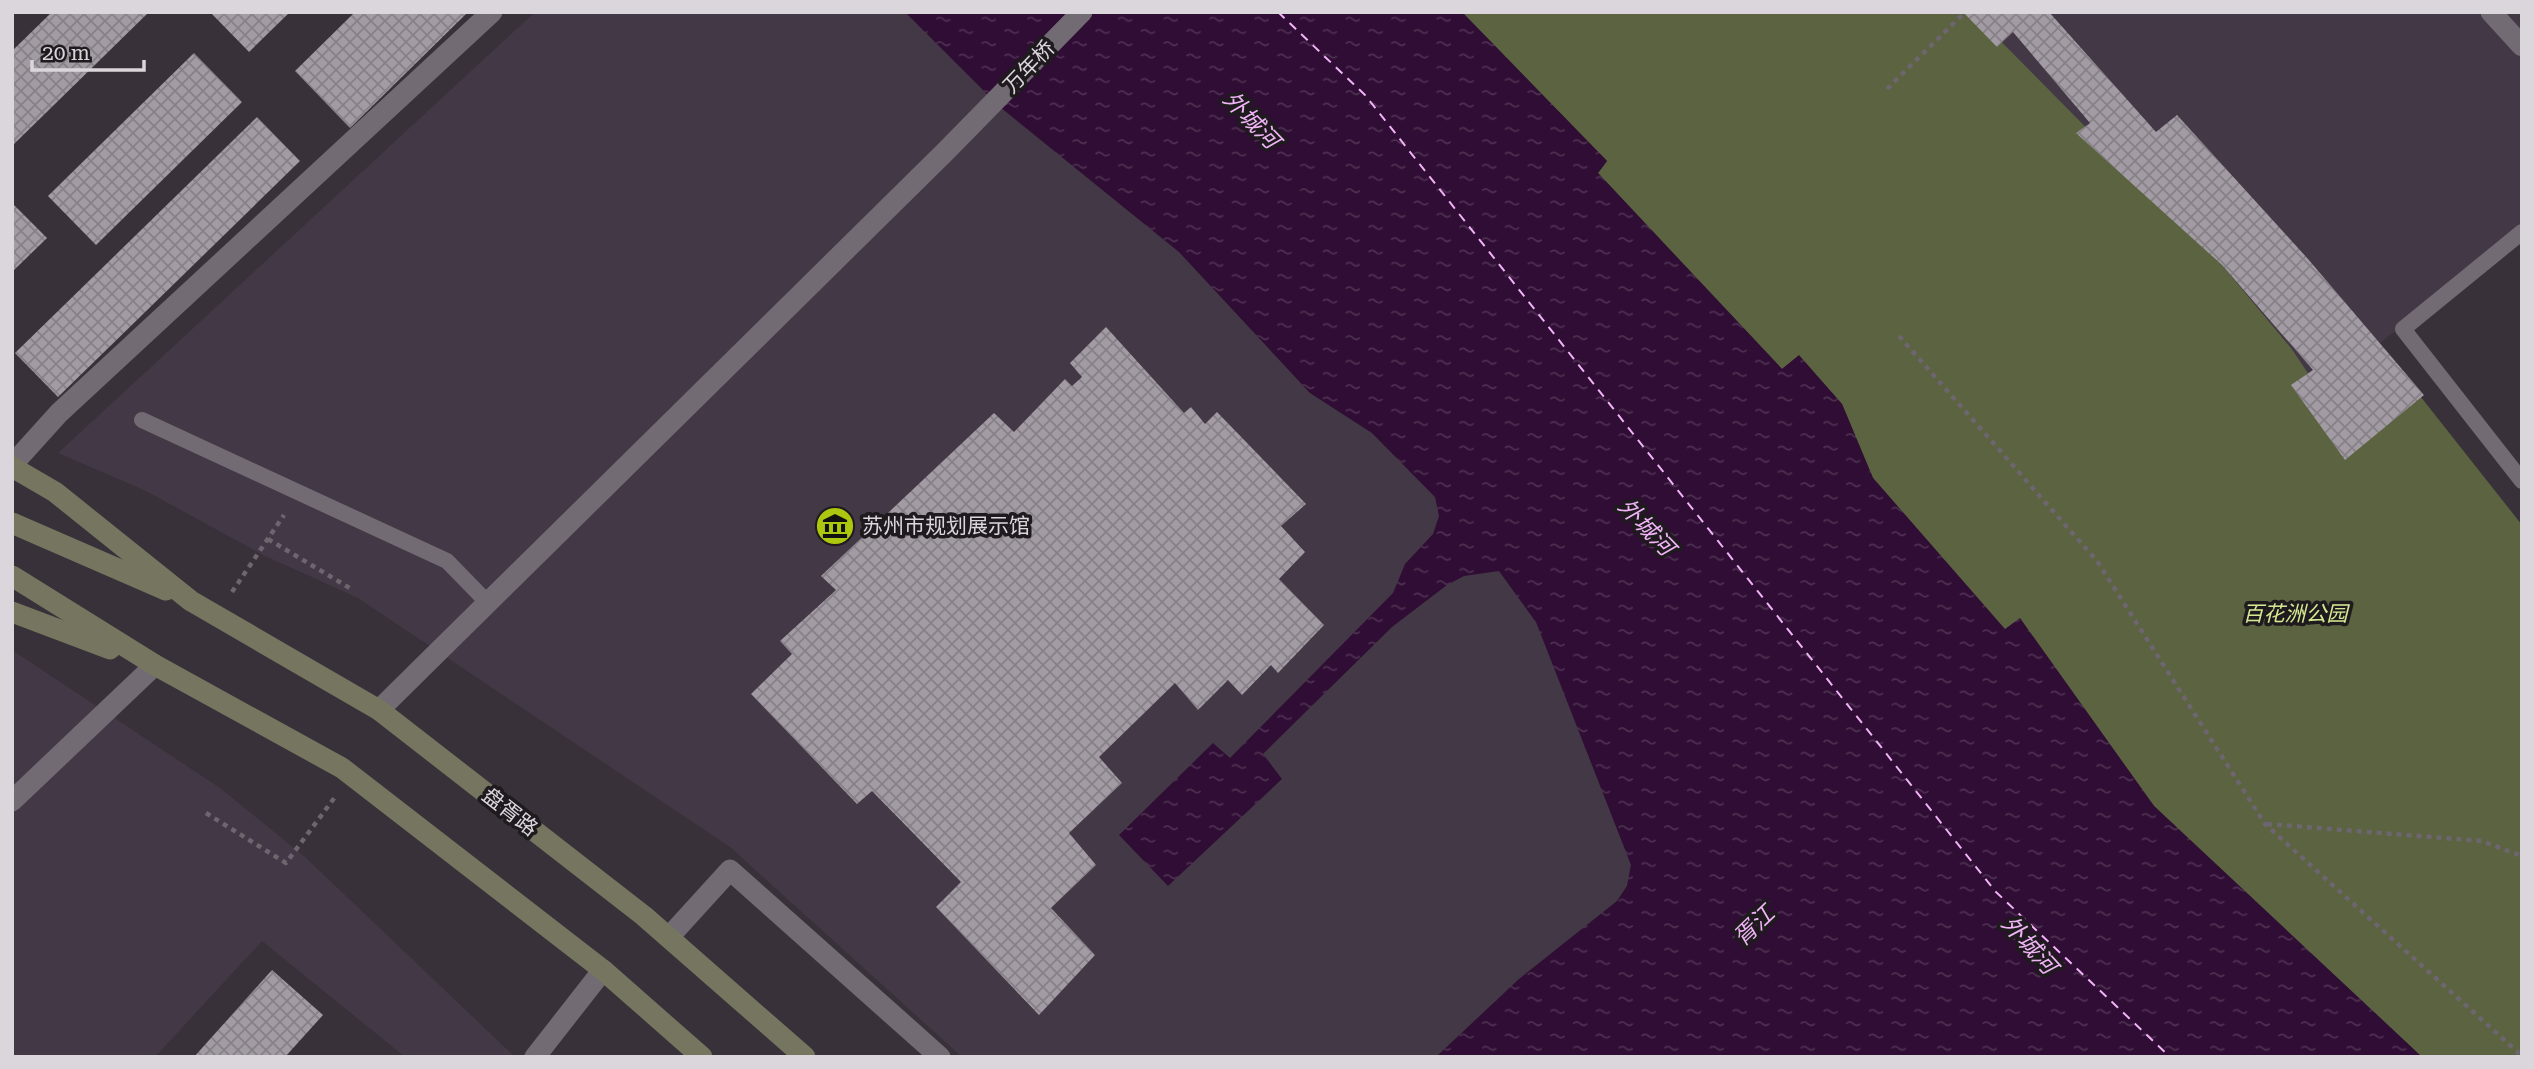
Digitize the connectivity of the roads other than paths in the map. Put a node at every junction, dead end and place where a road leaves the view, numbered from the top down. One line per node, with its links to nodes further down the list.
1 (492, 12): 7 (street)
2 (1082, 12): 12 (street, 万年桥)
3 (2491, 12): 4 (street)
4 (2522, 46)
5 (2522, 232): 8 (lane)
6 (142, 420): 12 (lane)
7 (12, 466): 11 (main road, 盘胥路)
8 (2522, 481)
9 (12, 523): 11 (main road, 盘胥路)
10 (12, 576): 14 (main road)
11 (191, 601): 15 (main road, 盘胥路)
12 (488, 603): 15 (street, 万年桥)
13 (12, 612): 14 (main road)
14 (155, 666): 16 (street); 18 (main road)
15 (379, 710): 17 (main road, 盘胥路)
16 (12, 801)
17 (669, 937): 22 (main road, 盘胥路); 23 (street)
18 (603, 970): 19 (street); 21 (main road)
19 (541, 1050): 20 (street)
20 (562, 1057)
21 (702, 1057)
22 (805, 1057)
23 (940, 1057)

